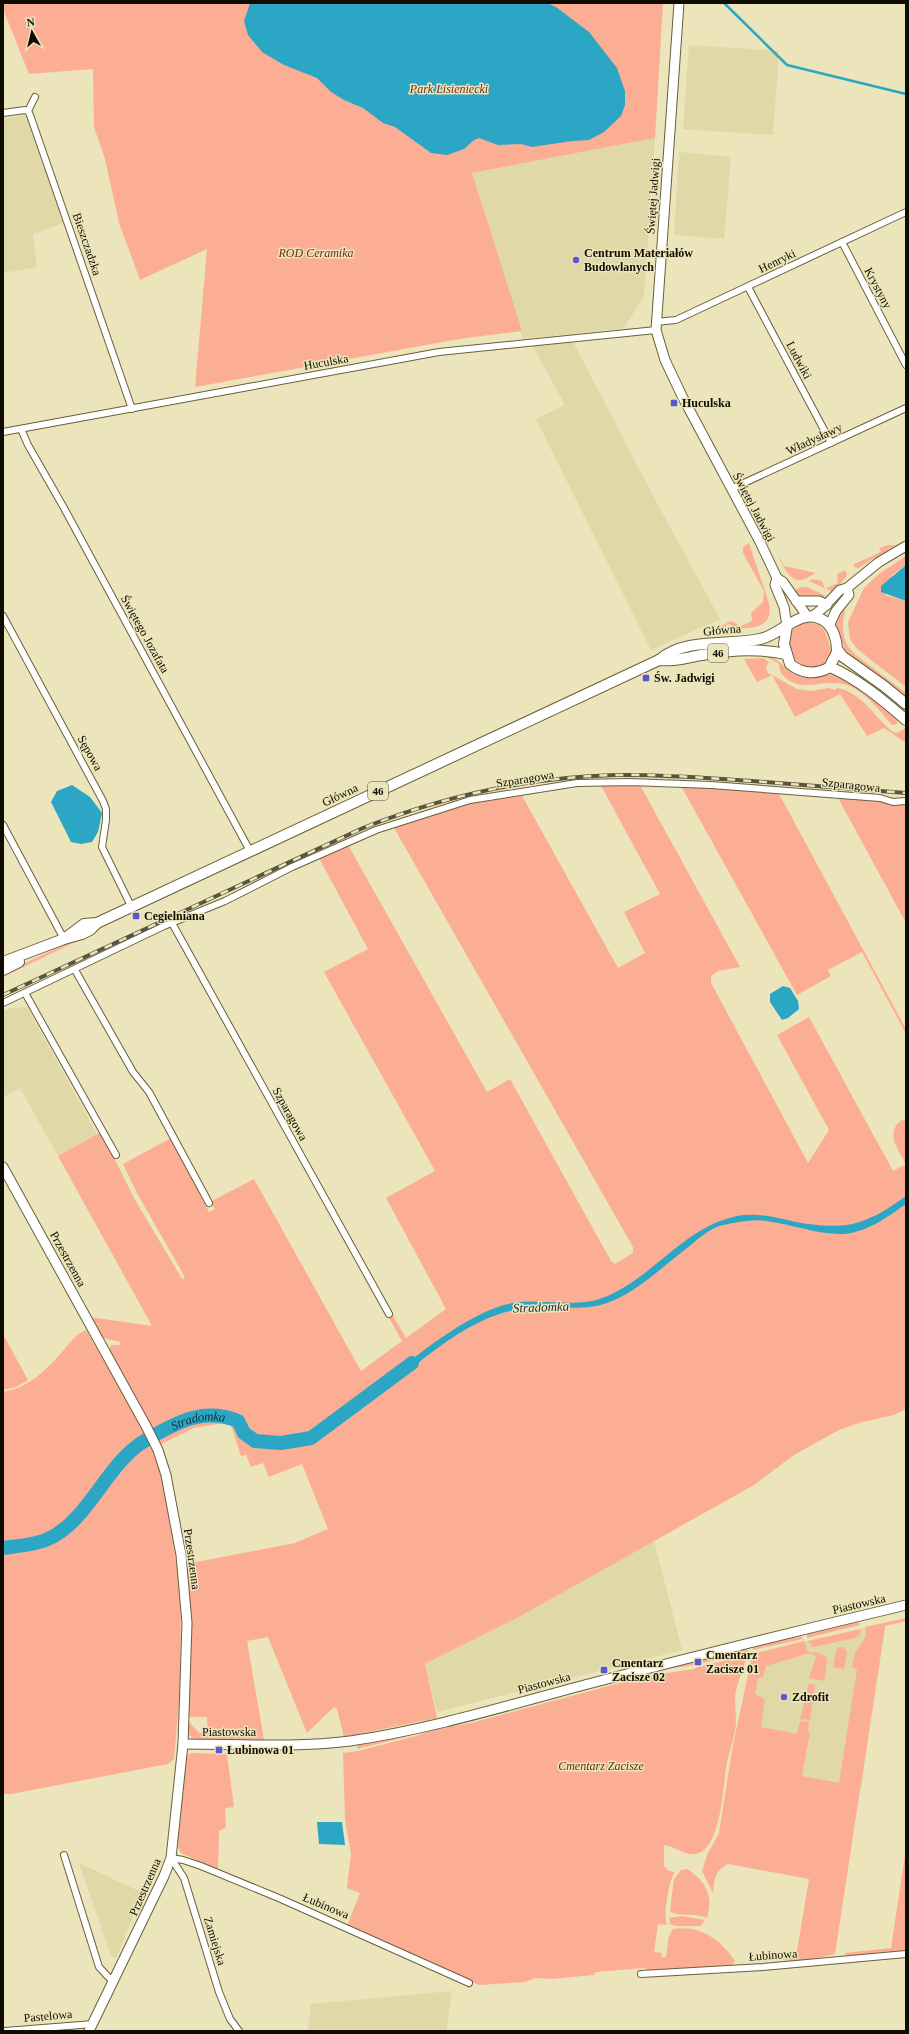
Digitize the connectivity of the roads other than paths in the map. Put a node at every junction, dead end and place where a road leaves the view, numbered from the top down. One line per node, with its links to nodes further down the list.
1 (679, 3): 8 (street, Świętej Jadwigi)
2 (35, 97): 3 (street)
3 (28, 111): 4 (street); 11 (street, Bieszczadzka)
4 (3, 114)
5 (906, 212): 6 (street, Henryki)
6 (842, 242): 7 (street, Henryki); 9 (street, Krystyny)
7 (748, 287): 8 (street, Henryki); 14 (street, Ludwiki)
8 (656, 326): 11 (street, Huculska); 15 (street, Świętej Jadwigi)
9 (906, 365)
10 (906, 408): 14 (street, Władysławy)
11 (132, 409): 12 (street, Huculska)
12 (21, 429): 13 (street, Huculska); 33 (street, Świętego Jozafata)
13 (3, 432)
14 (831, 443): 15 (street, Władysławy)
15 (731, 490): 17 (street, Świętej Jadwigi)
16 (906, 546): 18 (street)
17 (777, 578): 19 (street, Świętej Jadwigi); 23 (street, Świętej Jadwigi)
18 (847, 588): 20 (street); 24 (street)
19 (796, 601): 20 (street); 22 (street, Świętej Jadwigi)
20 (827, 605): 22 (street)
21 (3, 616): 34 (street, Sępowa)
22 (810, 616): 23 (main road, 46); 24 (main road)
23 (787, 626): 26 (main road); 27 (main road, Główna / 46)
24 (829, 626): 25 (main road)
25 (837, 649): 28 (main road); 29 (main road)
26 (786, 654): 27 (main road, Główna / 46); 28 (main road)
27 (659, 660): 33 (main road, Główna / 46)
28 (830, 667): 30 (main road)
29 (906, 704)
30 (906, 720)
31 (906, 801): 35 (street, Szparagowa)
32 (3, 826): 36 (street)
33 (250, 851): 34 (main road, Główna / 46)
34 (131, 906): 36 (main road, Główna / 46)
35 (172, 923): 40 (street, Szparagowa); 46 (street, Szparagowa)
36 (64, 939): 37 (main road, Główna / 46)
37 (40, 950): 38 (main road, Główna / 46); 39 (main road, Główna / 46)
38 (3, 962)
39 (3, 970)
40 (75, 970): 41 (street, Szparagowa); 45 (street)
41 (25, 993): 42 (street, Szparagowa); 43 (street)
42 (3, 1003)
43 (116, 1155)
44 (3, 1167): 48 (street, Przestrzenna)
45 (209, 1202)
46 (389, 1314)
47 (906, 1605): 48 (street, Piastowska)
48 (183, 1744): 50 (street, Przestrzenna)
49 (64, 1855): 53 (street)
50 (171, 1858): 53 (street, Przestrzenna); 54 (street, Łubinowa); 57 (street, Zamiejska)
51 (906, 1954): 52 (street, Łubinowa)
52 (641, 1974)
53 (113, 1982): 55 (street, Przestrzenna)
54 (469, 1983)
55 (91, 2027): 56 (street, Pastelowa)
56 (5, 2031)
57 (238, 2031)

